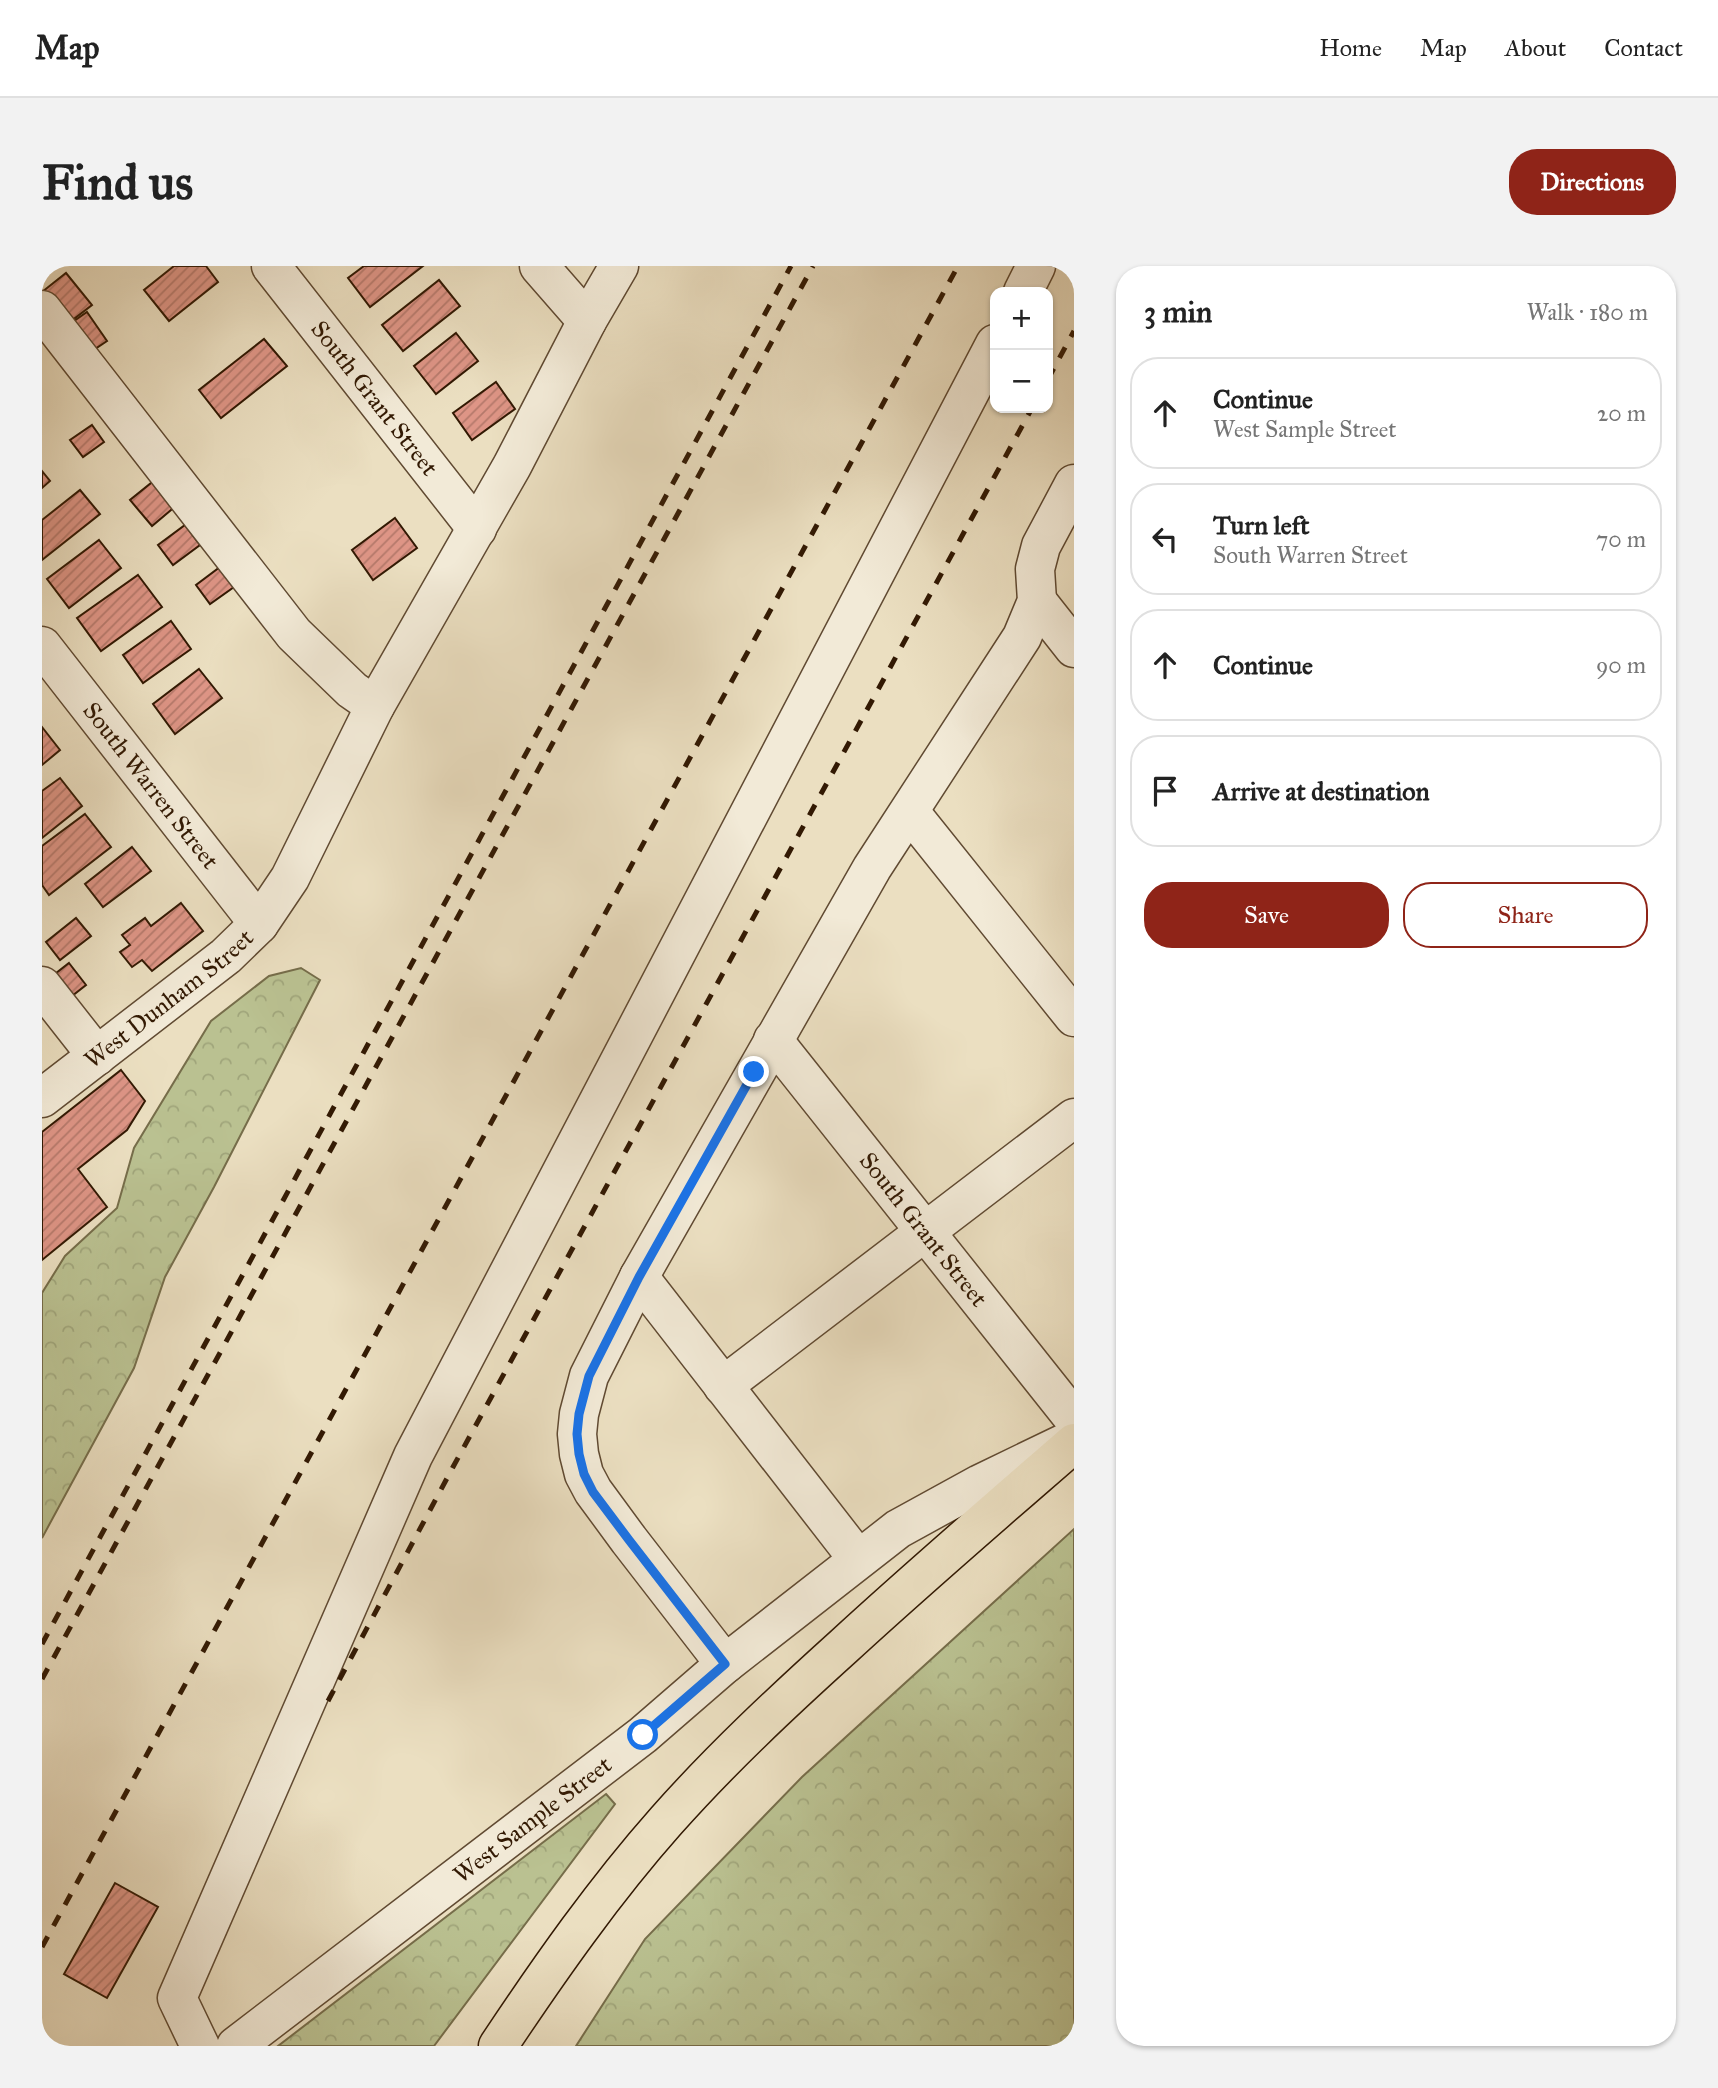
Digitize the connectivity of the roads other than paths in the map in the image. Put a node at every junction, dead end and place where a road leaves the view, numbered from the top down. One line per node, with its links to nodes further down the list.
1 (271, 266): 10 (street, South Grant Street)
2 (540, 266): 7 (street)
3 (619, 266): 7 (street, West Dunham Street)
4 (1036, 266): 5 (street)
5 (1026, 287)
6 (42, 310): 14 (street)
7 (587, 321): 10 (street, West Dunham Street)
8 (992, 350): 30 (street)
9 (1074, 484): 11 (street)
10 (477, 529): 14 (street, West Dunham Street)
11 (1037, 601): 13 (street); 15 (street)
12 (42, 646): 16 (street, South Warren Street)
13 (1074, 648)
14 (375, 706): 16 (street, West Dunham Street)
15 (910, 811): 18 (street); 19 (street)
16 (259, 924): 20 (street, West Dunham Street)
17 (42, 986): 20 (street)
18 (1074, 1017)
19 (773, 1040): 23 (street, South Grant Street); 24 (street)
20 (97, 1056): 21 (street, West Dunham Street)
21 (42, 1098)
22 (1074, 1118): 23 (street)
23 (925, 1233): 25 (street); 26 (street, South Grant Street)
24 (639, 1277): 25 (street); 29 (street)
25 (723, 1386): 28 (street)
26 (1074, 1419)
27 (1074, 1441): 28 (street, West Sample Street); 32 (main road, West Sample Street)
28 (858, 1559): 29 (street, West Sample Street)
29 (725, 1664): 31 (street, West Sample Street)
30 (200, 2046)
31 (236, 2046)
32 (498, 2046)

